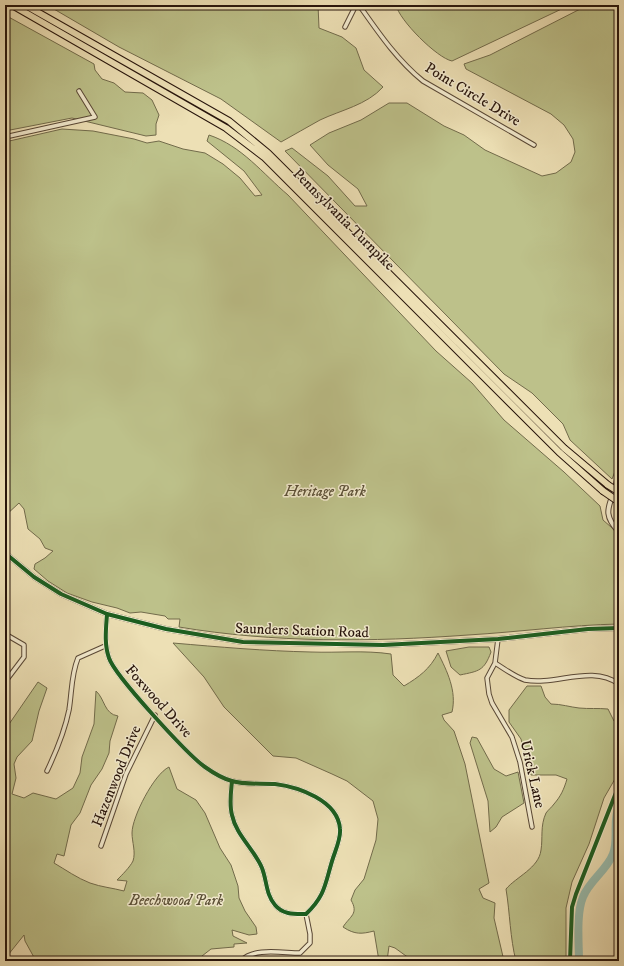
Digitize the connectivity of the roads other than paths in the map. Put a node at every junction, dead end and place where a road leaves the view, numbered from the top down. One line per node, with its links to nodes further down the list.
1 (12, 5): 11 (highway, Pennsylvania Turnpike, bridge)
2 (25, 5): 10 (highway, Pennsylvania Turnpike, bridge)
3 (356, 5): 5 (street)
4 (359, 5): 8 (street, Point Circle Drive)
5 (346, 27)
6 (79, 91): 7 (street)
7 (5, 137)
8 (534, 145)
9 (619, 462): 12 (street)
10 (619, 492)
11 (619, 502)
12 (619, 532)
13 (5, 553): 14 (street, Saunders Station Road)
14 (107, 614): 17 (street, Saunders Station Road); 18 (street, Foxwood Drive)
15 (619, 628): 17 (street, Saunders Station Road)
16 (5, 634): 20 (street)
17 (498, 639): 19 (street, Urick Lane)
18 (105, 646): 22 (street, Foxwood Drive); 23 (street)
19 (495, 663): 21 (street); 25 (street, Urick Lane)
20 (5, 682)
21 (619, 684)
22 (155, 715): 24 (street, Foxwood Drive); 26 (street, Hazenwood Drive)
23 (47, 771)
24 (232, 781): 27 (street); 27 (street, Foxwood Drive)
25 (532, 827)
26 (101, 846)
27 (306, 914): 28 (street)
28 (241, 961)

